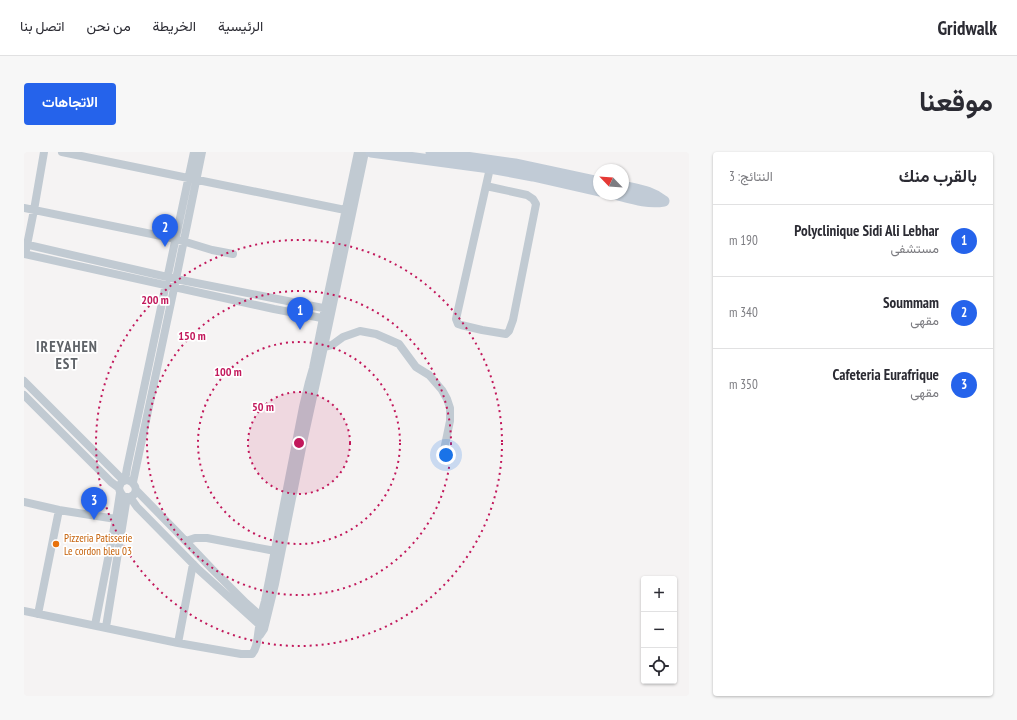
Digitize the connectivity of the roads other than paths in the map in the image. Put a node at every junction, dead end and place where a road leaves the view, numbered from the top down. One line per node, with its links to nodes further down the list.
1 (44, 152): 19 (street)
2 (62, 152): 12 (street)
3 (194, 152): 12 (street)
4 (202, 152): 12 (street)
5 (358, 152): 20 (street)
6 (365, 152): 20 (street)
7 (370, 152): 9 (street)
8 (431, 152): 9 (street)
9 (464, 161): 10 (street); 11 (street)
10 (490, 168): 11 (street); 14 (street)
11 (514, 168): 13 (street); 16 (street)
12 (192, 179): 20 (street); 21 (street)
13 (593, 181)
14 (486, 186): 14 (street)
15 (629, 187): 17 (street)
16 (593, 190)
17 (629, 197)
18 (24, 208): 19 (street)
19 (34, 210): 21 (street); 22 (street)
20 (349, 210): 26 (street)
21 (180, 240): 23 (street); 25 (street)
22 (25, 245): 24 (street); 25 (street)
23 (233, 254)
24 (24, 255): 25 (street)
25 (171, 282): 26 (street); 27 (street); 32 (street)
26 (328, 309): 27 (street)
27 (326, 319): 28 (street); 38 (street)
28 (324, 347): 31 (street); 42 (street)
29 (24, 381): 32 (street)
30 (24, 395): 33 (street)
31 (444, 450)
32 (129, 483): 33 (street); 33 (street); 37 (street)
33 (124, 494): 36 (street); 39 (street); 44 (street)
34 (24, 502): 35 (street)
35 (59, 510): 36 (street); 41 (street)
36 (116, 519): 43 (street)
37 (186, 542): 38 (street); 42 (street)
38 (274, 551): 42 (street)
39 (194, 564): 42 (street); 45 (street)
40 (24, 611): 41 (street)
41 (38, 614): 43 (street)
42 (263, 623): 45 (street)
43 (95, 625): 44 (street)
44 (106, 627): 45 (street)
45 (178, 642)

